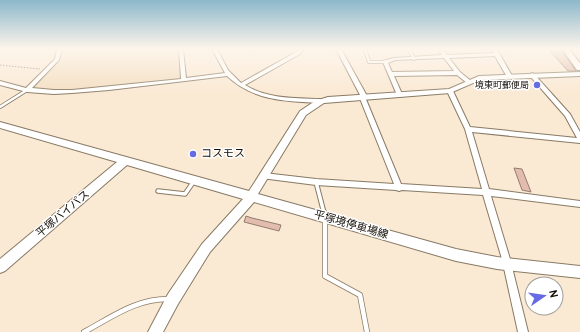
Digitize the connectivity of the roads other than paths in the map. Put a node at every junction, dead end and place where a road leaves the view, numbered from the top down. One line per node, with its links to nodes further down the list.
1 (52, 64): 19 (street)
2 (182, 64): 15 (street)
3 (222, 64): 10 (street)
4 (279, 64): 18 (street)
5 (346, 64): 22 (street)
6 (387, 64): 11 (street)
7 (452, 64): 9 (street)
8 (502, 64): 14 (street)
9 (458, 72): 11 (street); 16 (street)
10 (228, 74): 15 (street); 18 (street)
11 (391, 74): 21 (street)
12 (580, 74): 13 (street)
13 (532, 75): 14 (street); 27 (street)
14 (509, 76): 16 (street)
15 (184, 80): 19 (street)
16 (469, 82): 20 (street)
17 (0, 83): 19 (street)
18 (241, 85): 23 (street)
19 (27, 90): 24 (lane)
20 (450, 92): 21 (street); 26 (street)
21 (399, 94): 22 (street)
22 (363, 96): 23 (street); 32 (street)
23 (320, 101): 29 (street)
24 (0, 107)
25 (0, 125): 28 (street, 平塚境停車場線)
26 (468, 129): 27 (street); 34 (street)
27 (580, 139)
28 (126, 160): 30 (street, 平塚境停車場線); 39 (street, 平塚バイパス)
29 (264, 176): 31 (street); 35 (street)
30 (194, 180): 33 (lane); 35 (street, 平塚境停車場線)
31 (316, 182): 32 (street); 37 (lane)
32 (399, 188): 34 (street)
33 (158, 191)
34 (486, 192): 36 (street); 38 (street)
35 (251, 197): 37 (street, 平塚境停車場線); 41 (street)
36 (580, 204)
37 (324, 217): 38 (street, 平塚境停車場線); 44 (lane)
38 (507, 264): 40 (street, 平塚境停車場線); 45 (street)
39 (0, 267)
40 (580, 272)
41 (173, 299): 42 (lane); 43 (street)
42 (84, 332)
43 (155, 332)
44 (367, 332)
45 (522, 332)

